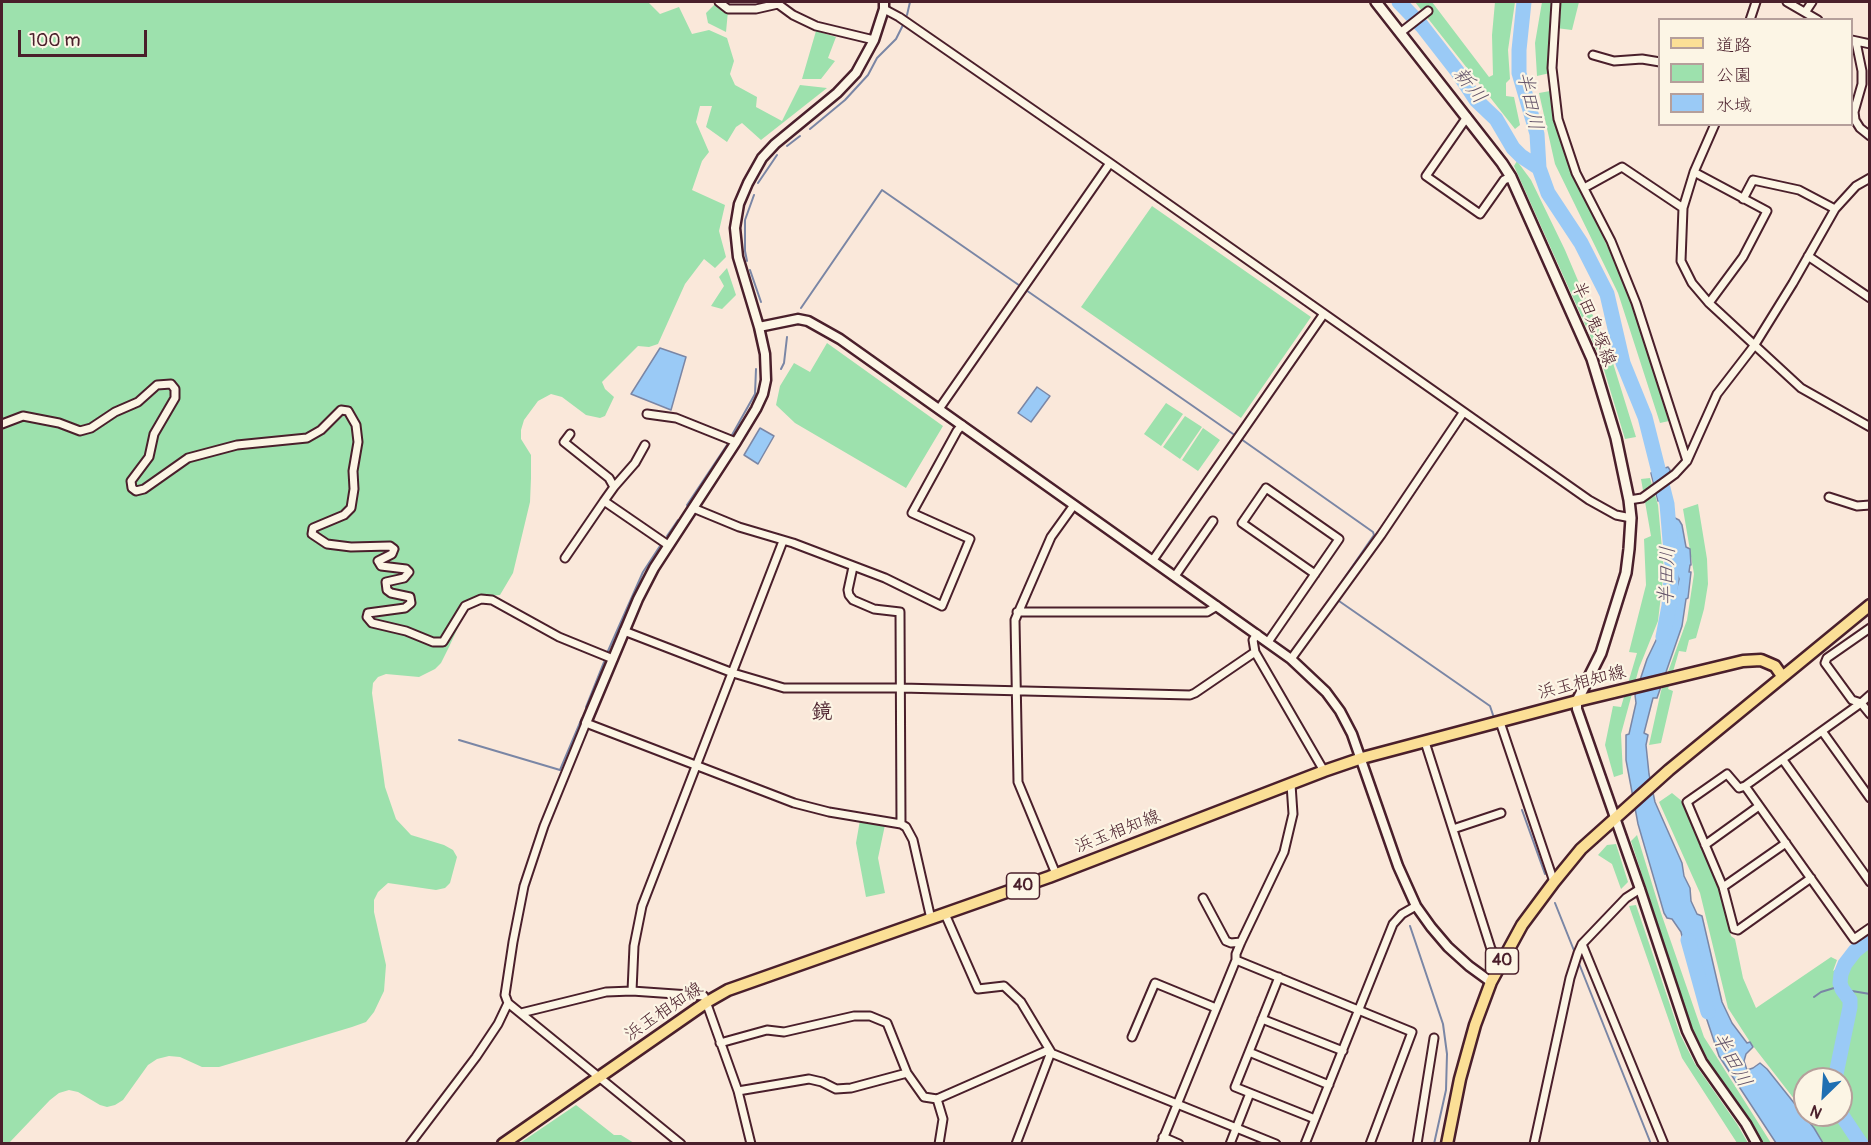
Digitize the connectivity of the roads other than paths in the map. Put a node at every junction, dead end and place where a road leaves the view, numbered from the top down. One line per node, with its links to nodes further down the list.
1 (719, 2): 7 (street)
2 (1376, 2): 13 (main road, 半田鬼塚線)
3 (1556, 2): 26 (street)
4 (1756, 2): 11 (street)
5 (1787, 2): 10 (street)
6 (1812, 2): 10 (street)
7 (778, 3): 14 (street)
8 (884, 5): 14 (street); 22 (street)
9 (1428, 10): 13 (street)
10 (1806, 11): 12 (street)
11 (1751, 18)
12 (1815, 18)
13 (1402, 31): 19 (main road, 半田鬼塚線)
14 (874, 40): 34 (street)
15 (1854, 41): 16 (street); 21 (street)
16 (1869, 44)
17 (1593, 55): 18 (street)
18 (1658, 62)
19 (1467, 117): 24 (main road, 半田鬼塚線); 24 (street)
20 (1714, 126): 23 (street)
21 (1869, 136)
22 (1110, 163): 33 (street); 36 (street)
23 (1694, 172): 27 (street); 28 (street)
24 (1511, 177): 48 (main road, 半田鬼塚線)
25 (1869, 178): 29 (street)
26 (1584, 188): 28 (street); 45 (street)
27 (1743, 199): 29 (street); 32 (street)
28 (1683, 208): 32 (street)
29 (1835, 209): 30 (street)
30 (1808, 256): 31 (street); 35 (street)
31 (1869, 298)
32 (1709, 303): 35 (street)
33 (1323, 315): 37 (street); 58 (street)
34 (759, 327): 36 (street); 43 (street)
35 (1754, 346): 41 (street); 45 (street)
36 (939, 409): 40 (street)
37 (1463, 412): 53 (street); 71 (street)
38 (647, 414): 43 (street)
39 (2, 424): 70 (street)
40 (962, 425): 50 (street); 59 (street)
41 (1869, 427)
42 (570, 434): 46 (street)
43 (736, 442): 52 (street)
44 (645, 445): 46 (street)
45 (1687, 461): 48 (street)
46 (614, 488): 49 (street)
47 (1829, 497): 51 (street)
48 (1629, 500): 53 (main road, 半田鬼塚線)
49 (604, 501): 56 (street); 57 (street)
50 (1074, 505): 58 (street); 64 (street)
51 (1869, 505)
52 (693, 508): 55 (street); 56 (street)
53 (1631, 518): 77 (main road, 半田鬼塚線)
54 (1213, 521): 61 (street)
55 (783, 541): 59 (street); 72 (street)
56 (668, 545): 66 (street)
57 (566, 558)
58 (1153, 561): 61 (street)
59 (853, 567): 74 (street)
60 (1315, 574): 60 (street); 68 (street)
61 (1175, 576): 63 (street)
62 (1869, 605): 73 (main road, 40)
63 (1217, 606): 64 (street); 67 (street)
64 (1017, 612): 75 (street)
65 (1869, 628): 78 (street)
66 (624, 631): 70 (street); 72 (street)
67 (1257, 634): 68 (street); 69 (street)
68 (1268, 642): 71 (street)
69 (1255, 652): 75 (street); 87 (street)
70 (613, 659): 81 (street)
71 (1291, 659): 84 (street)
72 (733, 673): 74 (street); 86 (street)
73 (1782, 676): 77 (main road, 浜玉相知線 / 40); 93 (main road, 40)
74 (901, 688): 75 (street); 94 (street)
75 (1016, 690): 98 (street)
76 (1869, 695): 78 (street)
77 (1577, 701): 80 (main road, 浜玉相知線 / 40); 93 (street)
78 (1862, 703): 79 (street); 82 (street)
79 (1869, 714)
80 (1500, 722): 83 (main road, 浜玉相知線 / 40); 100 (street)
81 (586, 723): 86 (street); 117 (street)
82 (1822, 731): 85 (street); 90 (street)
83 (1425, 742): 84 (main road, 浜玉相知線 / 40); 95 (street)
84 (1362, 758): 87 (main road, 浜玉相知線 / 40); 105 (street)
85 (1783, 760): 89 (street); 101 (street)
86 (697, 767): 94 (street); 115 (street)
87 (1324, 771): 88 (main road, 浜玉相知線 / 40)
88 (1291, 784): 98 (main road, 浜玉相知線 / 40); 109 (street)
89 (1745, 786): 91 (street); 97 (street)
90 (1869, 798)
91 (1759, 806): 96 (street); 97 (street)
92 (1501, 813): 95 (street)
93 (1618, 815): 100 (main road, 40); 103 (street)
94 (901, 824): 107 (street)
95 (1453, 829): 112 (street)
96 (1786, 843): 99 (street); 102 (street)
97 (1705, 845): 102 (street)
98 (1056, 874): 106 (main road, 浜玉相知線 / 40)
99 (1811, 878): 102 (street); 108 (street)
100 (1554, 882): 112 (main road, 40)
101 (1869, 882)
102 (1723, 887)
103 (1640, 889): 110 (street); 153 (street)
104 (1203, 898): 109 (street)
105 (1416, 906): 114 (street); 119 (street)
106 (945, 914): 107 (main road, 浜玉相知線 / 40); 126 (street)
107 (931, 919): 116 (main road, 浜玉相知線 / 40)
108 (1869, 928)
109 (1241, 942): 111 (street)
110 (1582, 944): 151 (street); 152 (street)
111 (1236, 960): 113 (street); 118 (street)
112 (1501, 963): 114 (main road, 40)
113 (1279, 977): 119 (street); 121 (street)
114 (1491, 982): 150 (main road, 40)
115 (632, 991): 116 (street); 120 (street)
116 (707, 1002): 124 (street); 129 (main road, 浜玉相知線 / 40)
117 (508, 1003): 120 (street); 138 (street)
118 (1216, 1008): 122 (street); 134 (street)
119 (1359, 1010): 125 (street); 148 (street)
120 (521, 1012): 129 (street)
121 (1262, 1019): 125 (street); 127 (street)
122 (1132, 1037)
123 (1434, 1038): 149 (street)
124 (720, 1043): 128 (street); 131 (street)
125 (1343, 1051): 130 (street)
126 (1051, 1052): 133 (street); 134 (street); 143 (street)
127 (1249, 1052): 130 (street); 132 (street)
128 (908, 1073): 131 (street); 133 (street)
129 (599, 1076): 139 (main road, 浜玉相知線 / 40); 140 (street)
130 (1329, 1085): 135 (street)
131 (738, 1091): 141 (street)
132 (1250, 1093): 135 (street); 136 (street)
133 (937, 1099): 142 (street)
134 (1177, 1104): 136 (street); 137 (street)
135 (1315, 1119): 147 (street)
136 (1236, 1128): 145 (street); 146 (street)
137 (1162, 1140): 144 (street)
138 (410, 1143)
139 (503, 1143)
140 (681, 1143)
141 (751, 1143)
142 (939, 1143)
143 (1017, 1143)
144 (1179, 1143)
145 (1230, 1143)
146 (1276, 1143)
147 (1305, 1143)
148 (1370, 1143)
149 (1417, 1143)
150 (1447, 1143)
151 (1534, 1143)
152 (1664, 1143)
153 (1757, 1143)

